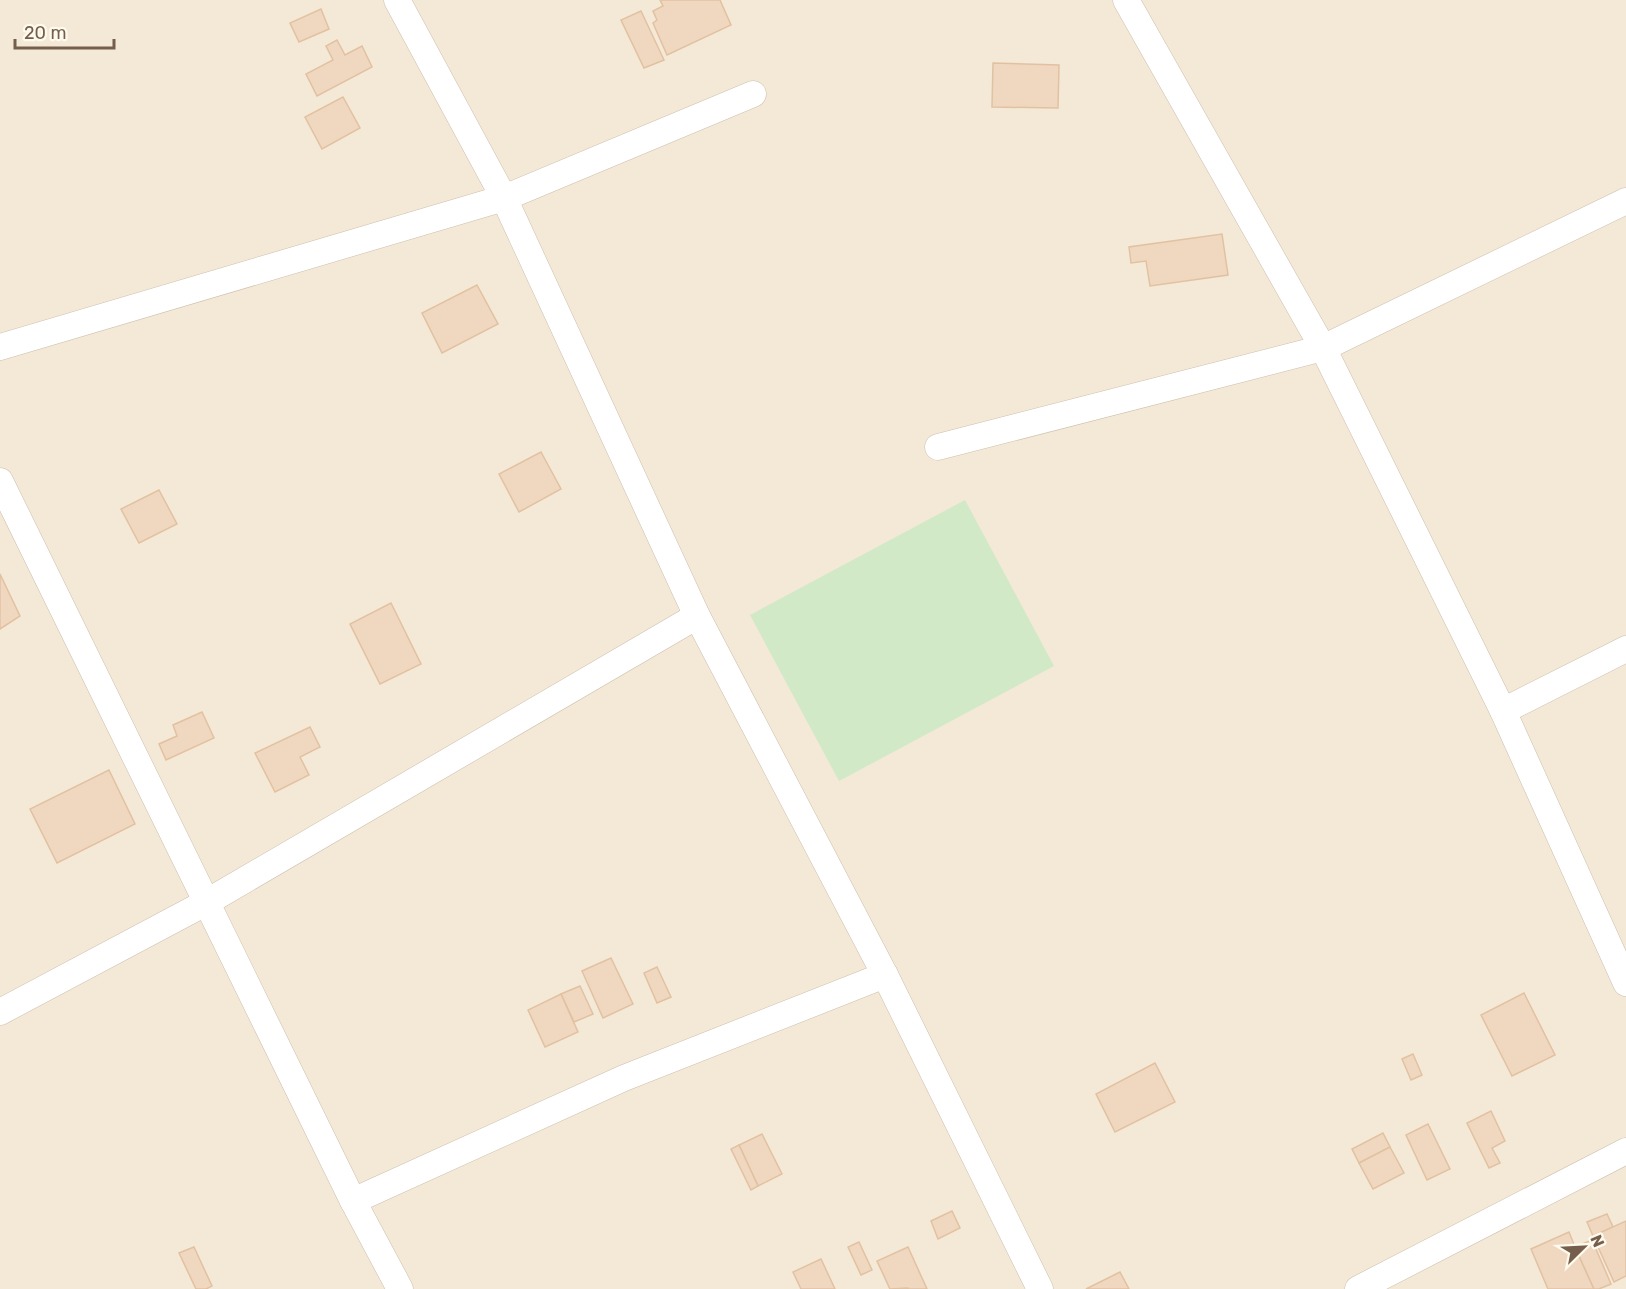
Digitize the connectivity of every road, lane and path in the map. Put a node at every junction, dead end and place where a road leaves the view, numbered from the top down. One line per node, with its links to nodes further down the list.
1 (397, 0): 4 (street)
2 (1126, 0): 7 (street)
3 (753, 94): 4 (street)
4 (504, 198): 6 (street); 10 (street)
5 (1626, 201): 7 (street)
6 (0, 347)
7 (1323, 348): 8 (street); 12 (street)
8 (938, 447)
9 (0, 481): 13 (street)
10 (697, 615): 13 (street); 14 (street)
11 (1626, 649): 12 (street)
12 (1503, 711): 15 (street)
13 (207, 902): 16 (street); 18 (street)
14 (885, 975): 18 (street); 20 (street)
15 (1626, 983)
16 (0, 1012)
17 (1626, 1151): 21 (street)
18 (353, 1201): 19 (street)
19 (400, 1289)
20 (1040, 1289)
21 (1358, 1289)

